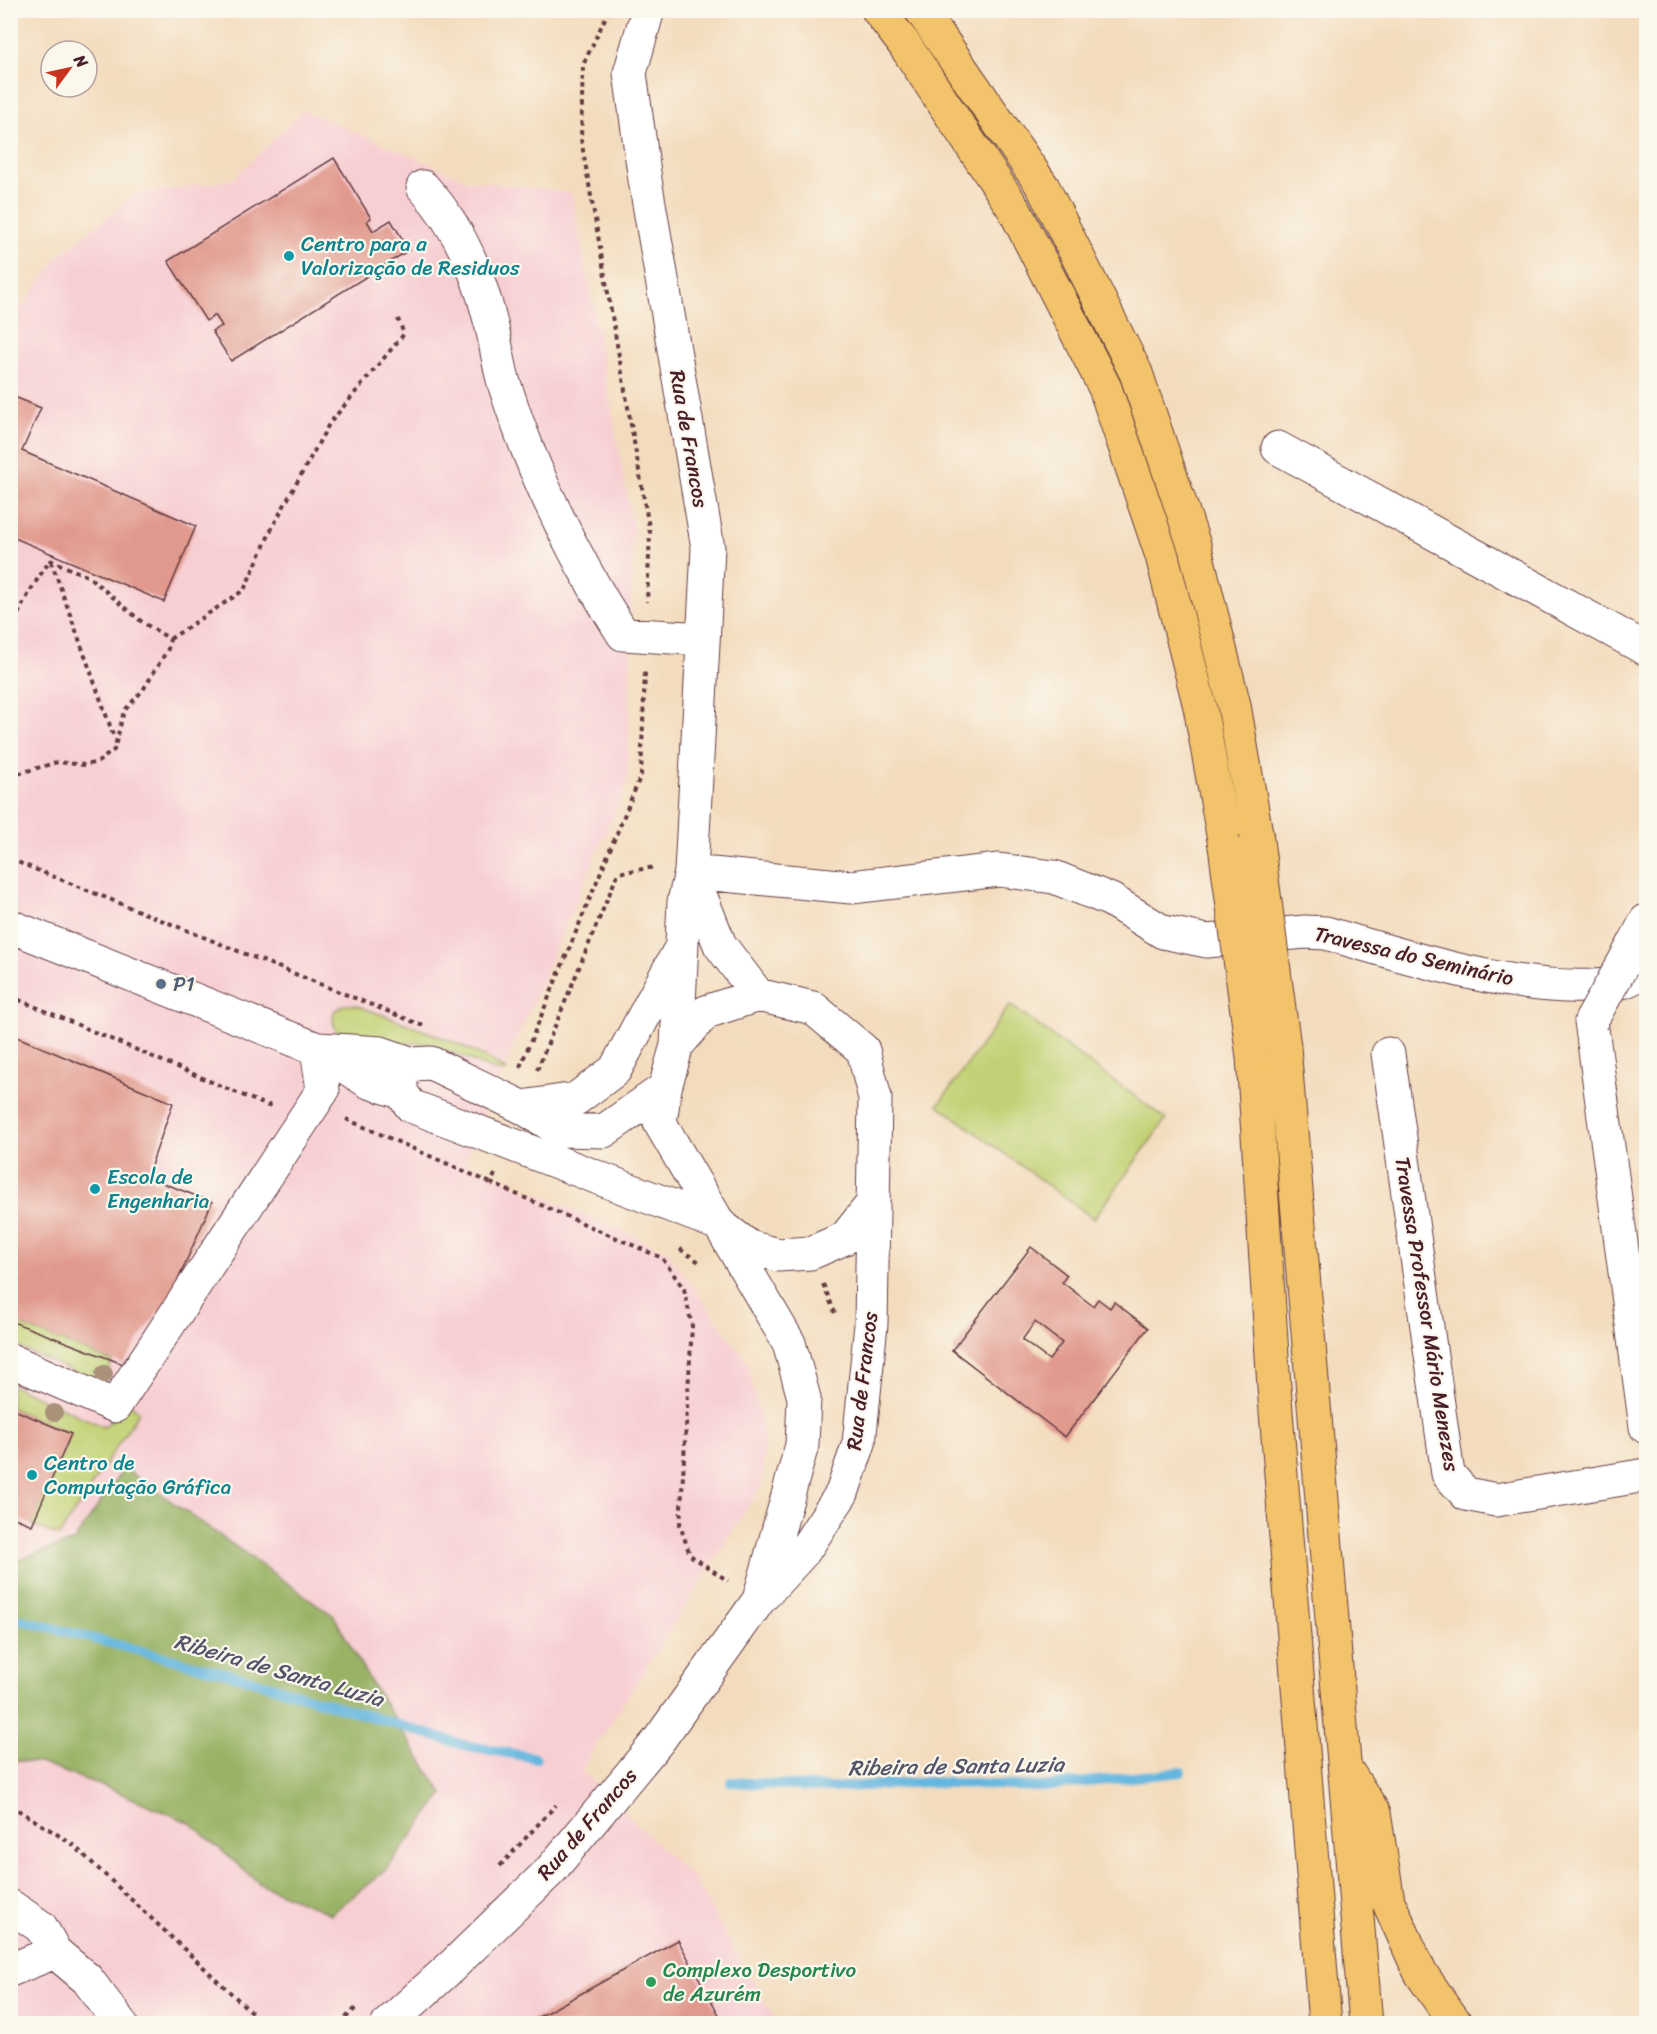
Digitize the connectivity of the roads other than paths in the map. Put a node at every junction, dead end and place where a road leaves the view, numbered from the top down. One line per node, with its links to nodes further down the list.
1 (648, 10): 6 (street, Rua de Francos)
2 (878, 10): 31 (highway, bridge)
3 (921, 10): 25 (highway, bridge)
4 (423, 187): 6 (street)
5 (1278, 448): 7 (street)
6 (703, 639): 8 (street, Rua de Francos)
7 (1647, 649)
8 (691, 872): 10 (street, Rua de Francos); 11 (street, Travessa do Seminário); 12 (street, Rua de Francos)
9 (10, 926): 14 (street)
10 (683, 944): 13 (street, Rua de Francos); 18 (street)
11 (1642, 945): 22 (street, bridge)
12 (758, 995): 13 (street, Rua de Francos); 19 (street, Rua de Francos)
13 (677, 1045): 17 (street, Rua de Francos)
14 (317, 1049): 16 (street); 21 (street)
15 (1389, 1054): 23 (street, Travessa Professor Mário Menezes)
16 (407, 1078): 18 (street); 20 (street)
17 (665, 1088): 18 (street); 20 (street, Rua de Francos)
18 (522, 1107)
19 (873, 1203): 20 (street, Rua de Francos); 24 (street, Rua de Francos)
20 (719, 1224): 24 (street, Rua de Francos)
21 (10, 1360)
22 (1647, 1427)
23 (1647, 1475)
24 (745, 1592): 30 (street, Rua de Francos)
25 (1346, 1768): 32 (highway); 33 (highway)
26 (10, 1906): 27 (street)
27 (55, 1952): 28 (street); 29 (street)
28 (10, 1970)
29 (121, 2024)
30 (388, 2024)
31 (1325, 2024)
32 (1366, 2024)
33 (1456, 2024)

